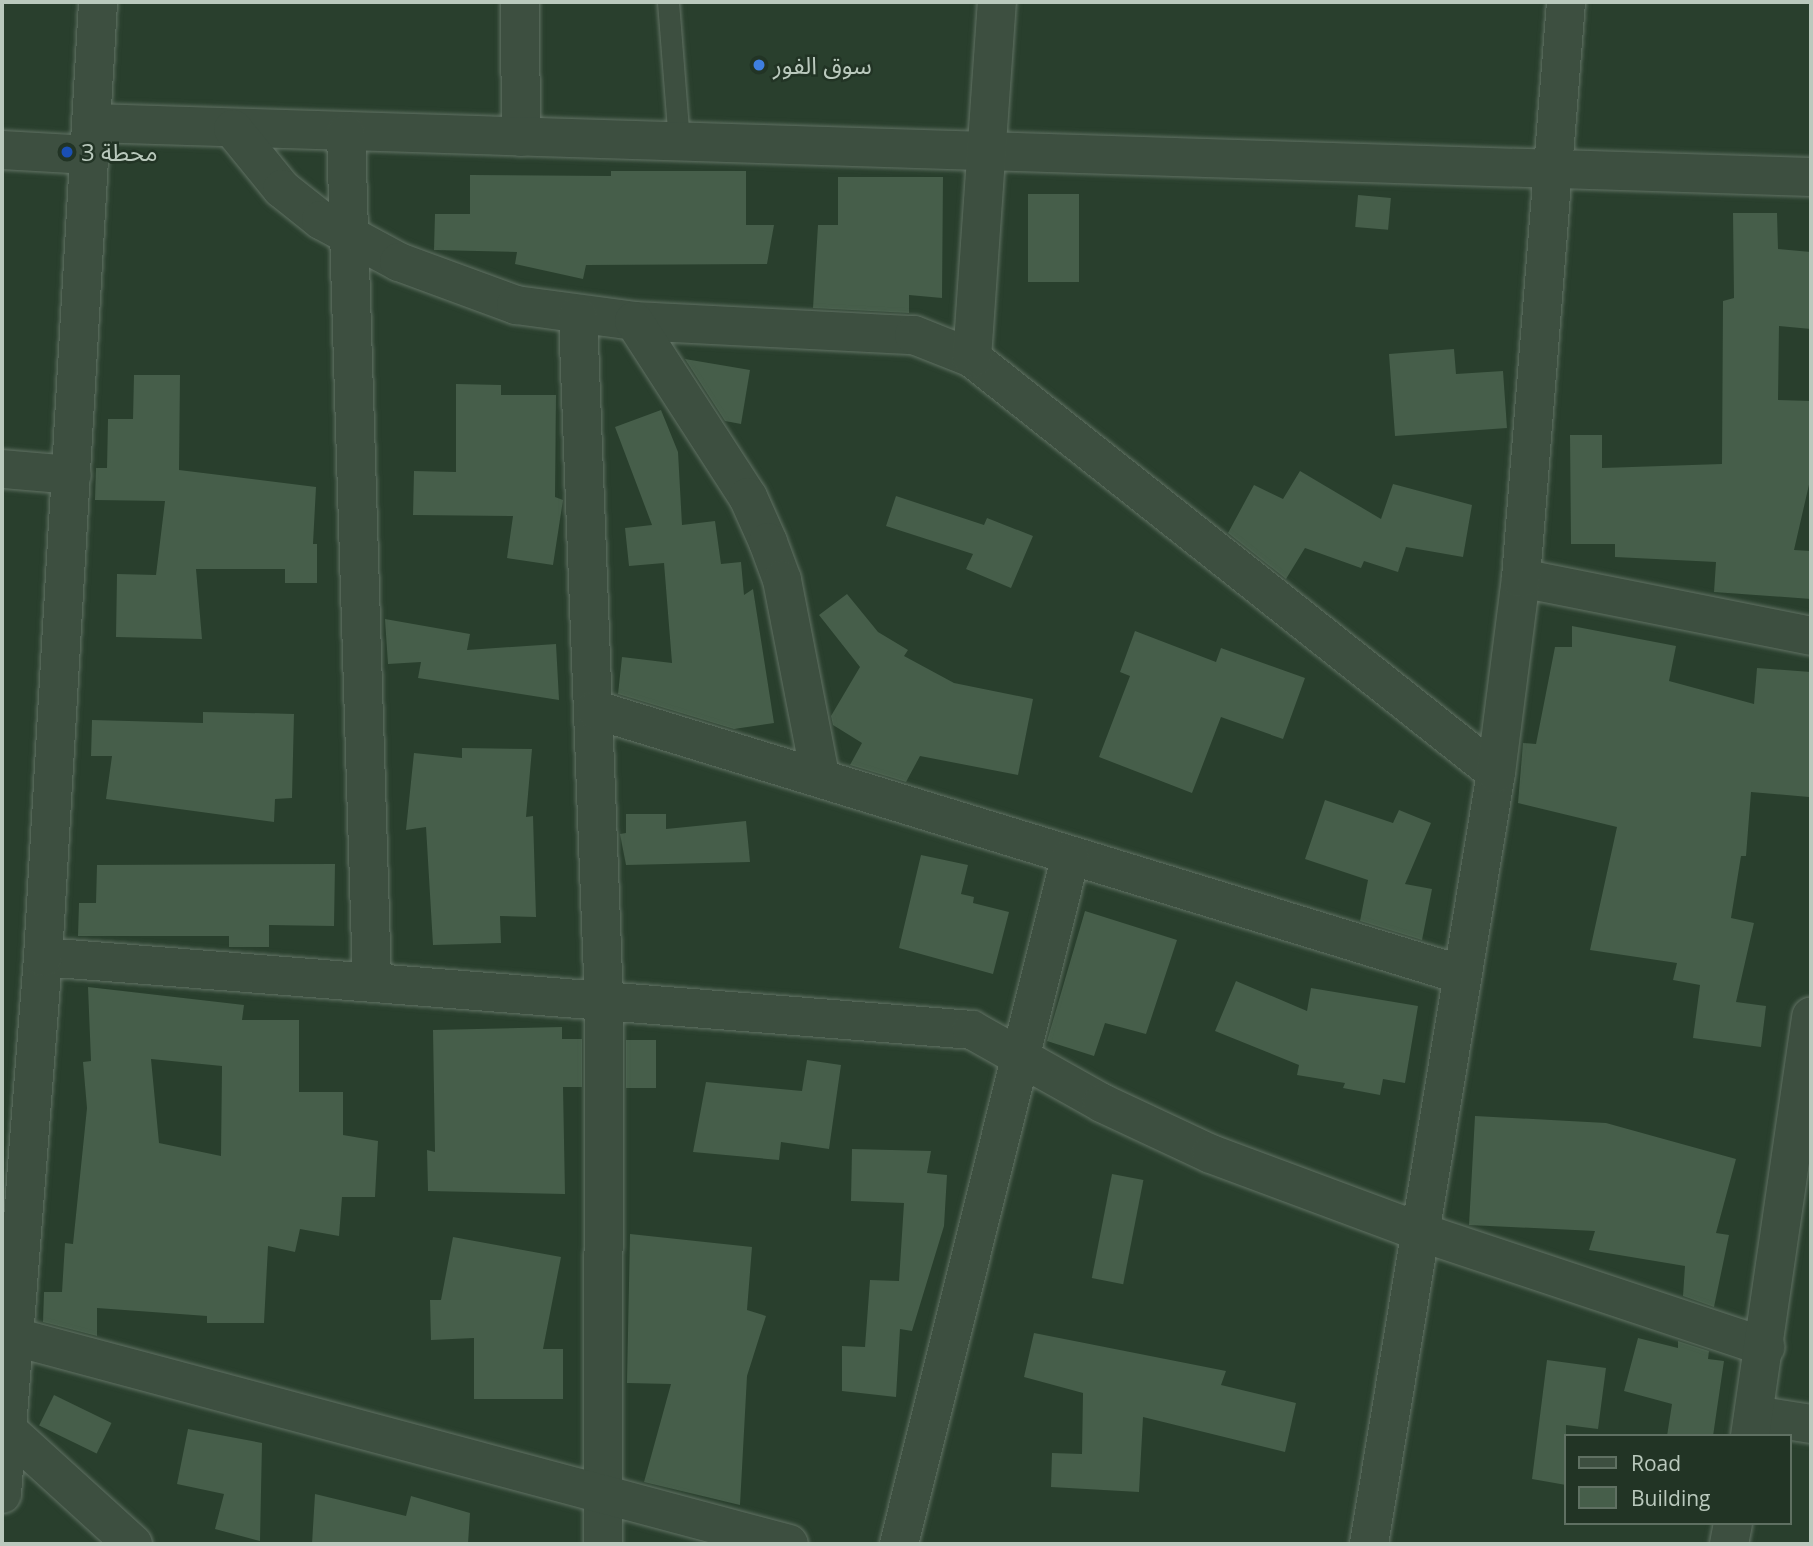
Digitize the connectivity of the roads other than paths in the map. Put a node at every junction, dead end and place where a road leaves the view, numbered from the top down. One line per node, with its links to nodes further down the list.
1 (98, 2): 9 (street)
2 (520, 2): 8 (street)
3 (668, 2): 10 (lane)
4 (997, 2): 11 (street)
5 (1566, 2): 13 (street)
6 (233, 129): 7 (street); 9 (street); 15 (street)
7 (346, 134): 8 (street); 15 (street)
8 (521, 137): 10 (street)
9 (91, 139): 12 (street); 20 (street)
10 (678, 141): 11 (street)
11 (989, 148): 13 (street); 18 (street)
12 (2, 150)
13 (1553, 167): 14 (street); 21 (street)
14 (1811, 177)
15 (349, 237): 16 (street); 29 (street)
16 (578, 316): 17 (street); 23 (street)
17 (634, 321): 18 (street); 25 (street)
18 (972, 358): 24 (street)
19 (2, 469): 20 (street)
20 (72, 475): 27 (street)
21 (1521, 578): 22 (street); 24 (street)
22 (1811, 636)
23 (596, 710): 25 (street); 30 (street)
24 (1496, 773): 28 (street)
25 (820, 775): 26 (street)
26 (1070, 858): 28 (street); 32 (street)
27 (43, 957): 29 (street); 35 (street)
28 (1462, 975): 34 (street)
29 (372, 982): 30 (street)
30 (604, 1001): 32 (street); 41 (street)
31 (1811, 1016): 33 (street)
32 (1020, 1054): 34 (street); 47 (street)
33 (1806, 1093): 36 (street)
34 (1423, 1233): 36 (street); 43 (street)
35 (15, 1337): 39 (street); 41 (street)
36 (1766, 1347): 38 (street)
37 (1811, 1424): 38 (street)
38 (1752, 1426)
39 (4, 1427): 40 (street); 44 (street)
40 (2, 1494)
41 (604, 1494): 45 (street); 46 (street)
42 (1733, 1525): 48 (street)
43 (1375, 1543)
44 (133, 1544)
45 (603, 1544)
46 (789, 1544)
47 (899, 1544)
48 (1729, 1544)

